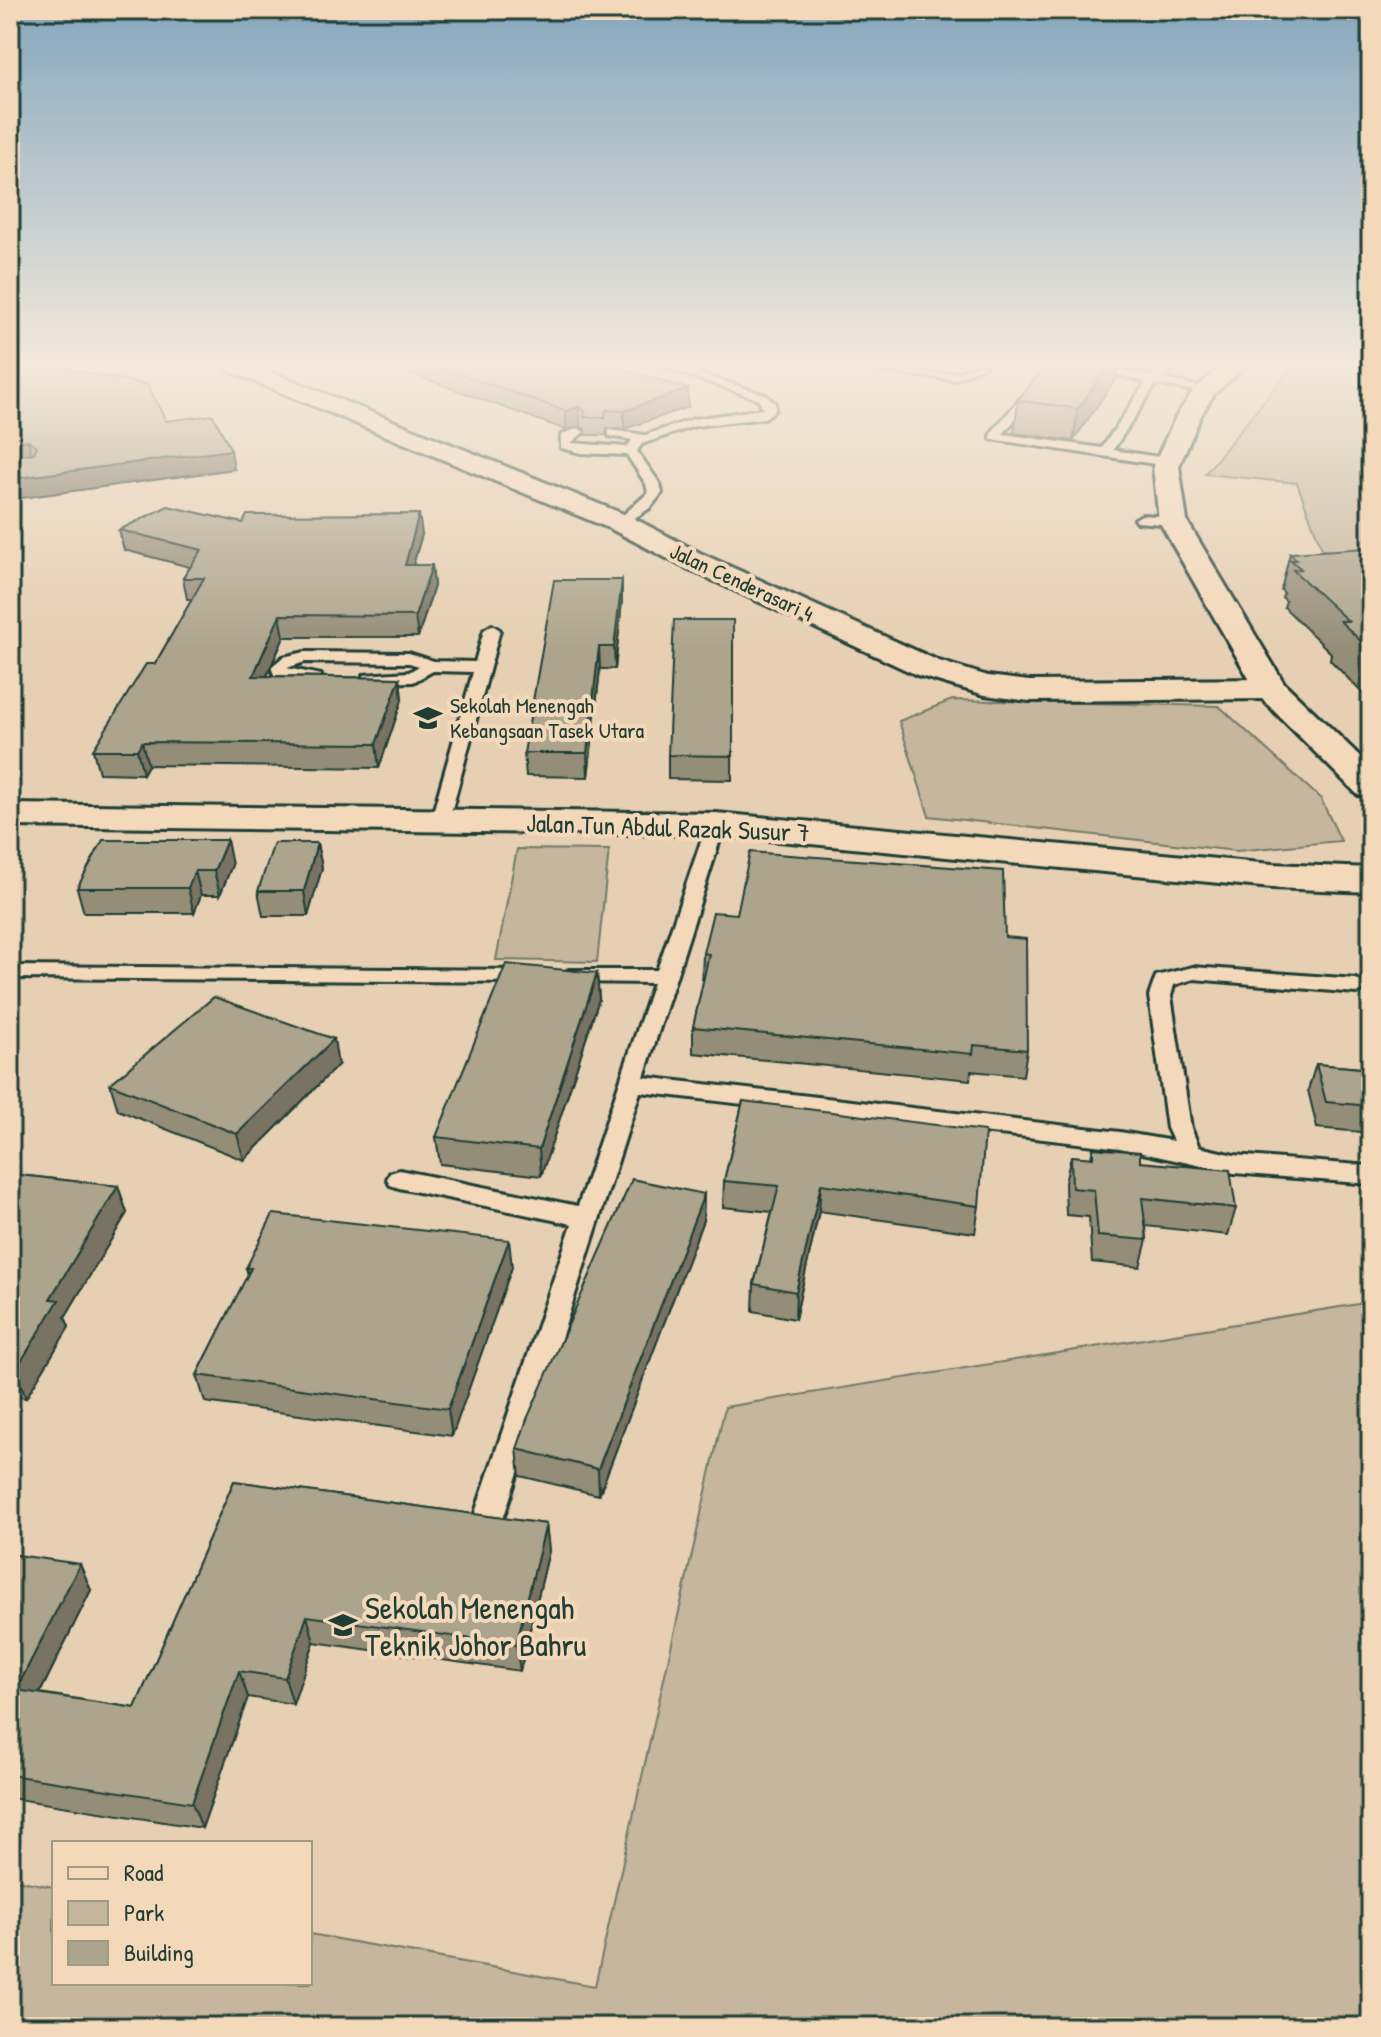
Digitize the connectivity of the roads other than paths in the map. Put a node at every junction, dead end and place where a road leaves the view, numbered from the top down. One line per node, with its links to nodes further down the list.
1 (473, 460): 8 (street, Jalan Cenderasari 4)
2 (637, 460): 8 (lane)
3 (1134, 460): 5 (lane)
4 (1169, 460): 5 (street)
5 (1166, 468): 7 (street)
6 (1142, 519): 7 (lane)
7 (1173, 521): 14 (street)
8 (621, 523): 14 (street, Jalan Cenderasari 4)
9 (492, 630): 11 (lane)
10 (430, 666): 11 (lane); 12 (lane); 13 (lane)
11 (482, 667): 17 (lane)
12 (326, 678)
13 (357, 678)
14 (1271, 689): 15 (street)
15 (1371, 787)
16 (10, 815): 17 (street, Jalan Tun Abdul Razak Susur 7)
17 (436, 820): 18 (street, Jalan Tun Abdul Razak Susur 7)
18 (716, 824): 19 (street, Jalan Tun Abdul Razak Susur 7); 21 (lane)
19 (1371, 880)
20 (10, 972): 21 (lane)
21 (664, 977): 23 (lane)
22 (1356, 986): 24 (lane)
23 (629, 1083): 24 (lane); 27 (lane)
24 (1190, 1153): 25 (lane)
25 (1371, 1175)
26 (399, 1179): 27 (lane)
27 (585, 1217): 28 (lane)
28 (490, 1513)

